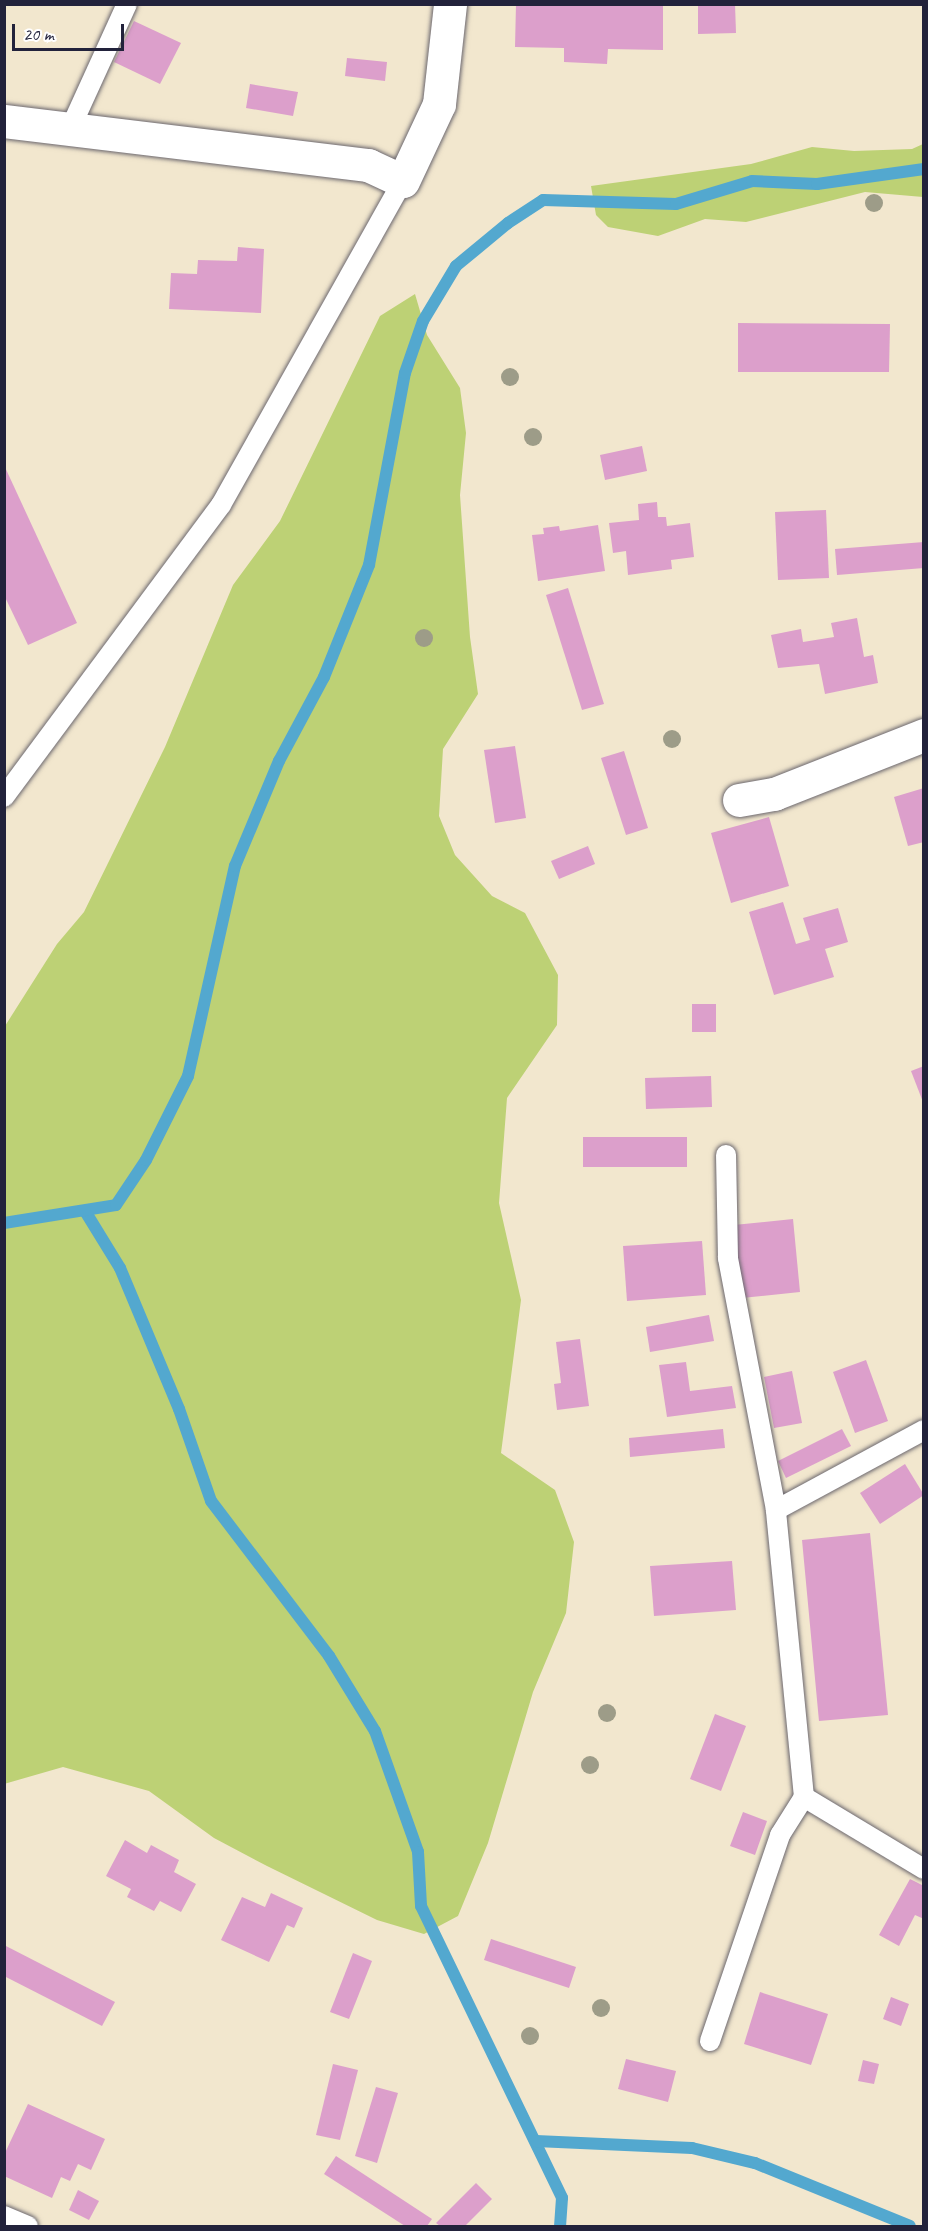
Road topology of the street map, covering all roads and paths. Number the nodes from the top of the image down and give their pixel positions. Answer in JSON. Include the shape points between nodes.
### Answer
{"nodes":[{"id":1,"x":127,"y":4,"type":"edge"},
{"id":2,"x":450,"y":4,"type":"edge"},
{"id":3,"x":4,"y":122,"type":"edge"},
{"id":4,"x":70,"y":129,"type":"junction"},
{"id":5,"x":403,"y":180,"type":"junction"},
{"id":6,"x":924,"y":735,"type":"edge"},
{"id":7,"x":4,"y":797,"type":"edge"},
{"id":8,"x":739,"y":800,"type":"dead end"},
{"id":9,"x":726,"y":1155,"type":"dead end"},
{"id":10,"x":924,"y":1430,"type":"edge"},
{"id":11,"x":776,"y":1510,"type":"junction"},
{"id":12,"x":804,"y":1797,"type":"junction"},
{"id":13,"x":924,"y":1869,"type":"edge"},
{"id":14,"x":710,"y":2041,"type":"dead end"},
{"id":15,"x":4,"y":2216,"type":"edge"},
{"id":16,"x":28,"y":2226,"type":"edge"}],
"edges":[{"from":1,"to":4,"type":"lane"},
{"from":2,"to":5,"type":"street","via":[[439,104]]},
{"from":3,"to":4,"type":"street"},
{"from":4,"to":5,"type":"street","via":[[368,165]]},
{"from":5,"to":7,"type":"lane","via":[[221,505]]},
{"from":6,"to":8,"type":"street","via":[[774,794]]},
{"from":9,"to":11,"type":"lane","via":[[728,1258]]},
{"from":10,"to":11,"type":"lane"},
{"from":11,"to":12,"type":"lane"},
{"from":12,"to":13,"type":"lane"},
{"from":12,"to":14,"type":"lane","via":[[780,1835]]},
{"from":15,"to":16,"type":"lane"}]}
